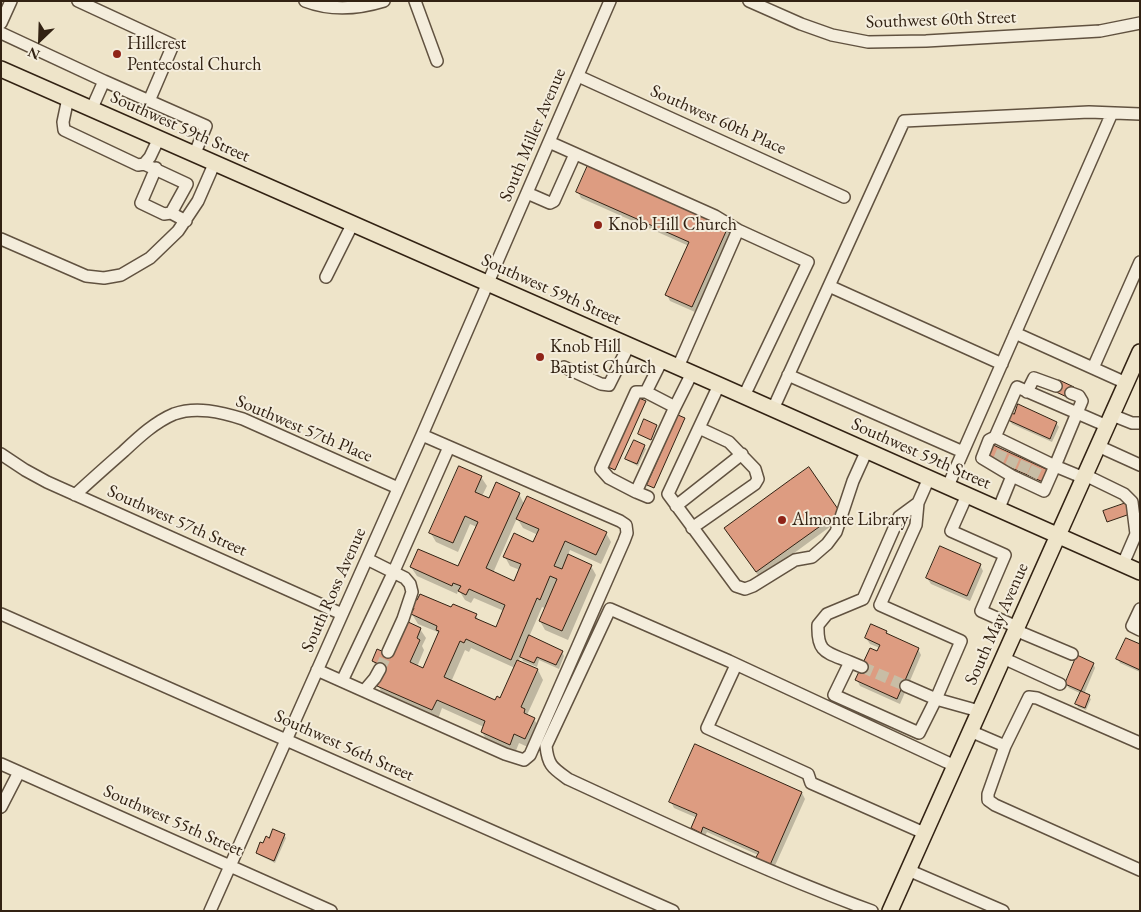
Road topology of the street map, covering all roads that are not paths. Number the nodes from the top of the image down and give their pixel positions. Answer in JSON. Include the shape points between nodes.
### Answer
{"nodes":[{"id":1,"x":11,"y":1,"type":"edge"},
{"id":2,"x":78,"y":1,"type":"edge"},
{"id":3,"x":305,"y":1,"type":"edge"},
{"id":4,"x":384,"y":1,"type":"edge"},
{"id":5,"x":415,"y":1,"type":"edge"},
{"id":6,"x":610,"y":1,"type":"edge"},
{"id":7,"x":749,"y":1,"type":"edge"},
{"id":8,"x":1,"y":23,"type":"edge"},
{"id":9,"x":1140,"y":23,"type":"edge"},
{"id":10,"x":1,"y":34,"type":"edge"},
{"id":11,"x":437,"y":60,"type":"dead end"},
{"id":12,"x":1,"y":68,"type":"edge"},
{"id":13,"x":578,"y":76,"type":"junction"},
{"id":14,"x":104,"y":81,"type":"junction"},
{"id":15,"x":68,"y":98,"type":"junction"},
{"id":16,"x":148,"y":101,"type":"junction"},
{"id":17,"x":92,"y":108,"type":"junction"},
{"id":18,"x":1112,"y":113,"type":"junction"},
{"id":19,"x":1140,"y":114,"type":"edge"},
{"id":20,"x":159,"y":138,"type":"junction"},
{"id":21,"x":549,"y":142,"type":"junction"},
{"id":22,"x":195,"y":153,"type":"junction"},
{"id":23,"x":575,"y":154,"type":"junction"},
{"id":24,"x":216,"y":162,"type":"junction"},
{"id":25,"x":144,"y":164,"type":"junction"},
{"id":26,"x":156,"y":168,"type":"junction"},
{"id":27,"x":527,"y":193,"type":"junction"},
{"id":28,"x":844,"y":197,"type":"dead end"},
{"id":29,"x":171,"y":213,"type":"junction"},
{"id":30,"x":186,"y":221,"type":"junction"},
{"id":31,"x":353,"y":223,"type":"junction"},
{"id":32,"x":738,"y":230,"type":"junction"},
{"id":33,"x":1,"y":239,"type":"edge"},
{"id":34,"x":1140,"y":262,"type":"edge"},
{"id":35,"x":326,"y":277,"type":"dead end"},
{"id":36,"x":488,"y":283,"type":"junction"},
{"id":37,"x":829,"y":286,"type":"junction"},
{"id":38,"x":1015,"y":333,"type":"junction"},
{"id":39,"x":629,"y":345,"type":"junction"},
{"id":40,"x":1139,"y":355,"type":"edge"},
{"id":41,"x":662,"y":360,"type":"junction"},
{"id":42,"x":1002,"y":364,"type":"junction"},
{"id":43,"x":564,"y":367,"type":"dead end"},
{"id":44,"x":1093,"y":368,"type":"junction"},
{"id":45,"x":685,"y":370,"type":"junction"},
{"id":46,"x":788,"y":374,"type":"junction"},
{"id":47,"x":1126,"y":383,"type":"junction"},
{"id":48,"x":719,"y":385,"type":"junction"},
{"id":49,"x":1056,"y":386,"type":"dead end"},
{"id":50,"x":646,"y":392,"type":"junction"},
{"id":51,"x":1027,"y":392,"type":"junction"},
{"id":52,"x":1071,"y":393,"type":"dead end"},
{"id":53,"x":744,"y":396,"type":"junction"},
{"id":54,"x":675,"y":407,"type":"junction"},
{"id":55,"x":773,"y":409,"type":"junction"},
{"id":56,"x":1076,"y":413,"type":"junction"},
{"id":57,"x":1109,"y":421,"type":"junction"},
{"id":58,"x":1140,"y":423,"type":"edge"},
{"id":59,"x":699,"y":428,"type":"junction"},
{"id":60,"x":422,"y":435,"type":"junction"},
{"id":61,"x":995,"y":437,"type":"junction"},
{"id":62,"x":1098,"y":446,"type":"junction"},
{"id":63,"x":449,"y":447,"type":"junction"},
{"id":64,"x":867,"y":450,"type":"junction"},
{"id":65,"x":963,"y":452,"type":"junction"},
{"id":66,"x":1,"y":454,"type":"edge"},
{"id":67,"x":742,"y":454,"type":"junction"},
{"id":68,"x":1140,"y":465,"type":"edge"},
{"id":69,"x":1055,"y":466,"type":"junction"},
{"id":70,"x":1019,"y":476,"type":"junction"},
{"id":71,"x":1084,"y":477,"type":"junction"},
{"id":72,"x":929,"y":478,"type":"junction"},
{"id":73,"x":948,"y":486,"type":"junction"},
{"id":74,"x":398,"y":488,"type":"junction"},
{"id":75,"x":636,"y":492,"type":"junction"},
{"id":76,"x":967,"y":494,"type":"junction"},
{"id":77,"x":74,"y":495,"type":"junction"},
{"id":78,"x":648,"y":497,"type":"dead end"},
{"id":79,"x":918,"y":503,"type":"junction"},
{"id":80,"x":676,"y":506,"type":"junction"},
{"id":81,"x":999,"y":508,"type":"junction"},
{"id":82,"x":692,"y":528,"type":"junction"},
{"id":83,"x":1058,"y":535,"type":"junction"},
{"id":84,"x":1137,"y":538,"type":"edge"},
{"id":85,"x":366,"y":559,"type":"junction"},
{"id":86,"x":1122,"y":564,"type":"junction"},
{"id":87,"x":394,"y":571,"type":"junction"},
{"id":88,"x":1140,"y":572,"type":"edge"},
{"id":89,"x":863,"y":599,"type":"junction"},
{"id":90,"x":880,"y":606,"type":"junction"},
{"id":91,"x":1140,"y":609,"type":"edge"},
{"id":92,"x":1,"y":614,"type":"edge"},
{"id":93,"x":342,"y":614,"type":"junction"},
{"id":94,"x":1016,"y":628,"type":"junction"},
{"id":95,"x":1140,"y":630,"type":"edge"},
{"id":96,"x":388,"y":652,"type":"tunnel mouth"},
{"id":97,"x":1072,"y":654,"type":"dead end"},
{"id":98,"x":1003,"y":658,"type":"junction"},
{"id":99,"x":850,"y":662,"type":"junction"},
{"id":100,"x":736,"y":665,"type":"junction"},
{"id":101,"x":862,"y":667,"type":"tunnel mouth"},
{"id":102,"x":380,"y":669,"type":"tunnel mouth"},
{"id":103,"x":317,"y":670,"type":"junction"},
{"id":104,"x":342,"y":681,"type":"junction"},
{"id":105,"x":1060,"y":684,"type":"dead end"},
{"id":106,"x":906,"y":686,"type":"tunnel mouth"},
{"id":107,"x":364,"y":691,"type":"junction"},
{"id":108,"x":936,"y":699,"type":"junction"},
{"id":109,"x":979,"y":711,"type":"junction"},
{"id":110,"x":970,"y":731,"type":"junction"},
{"id":111,"x":286,"y":740,"type":"junction"},
{"id":112,"x":1140,"y":743,"type":"edge"},
{"id":113,"x":1005,"y":746,"type":"junction"},
{"id":114,"x":1,"y":764,"type":"edge"},
{"id":115,"x":955,"y":766,"type":"junction"},
{"id":116,"x":19,"y":772,"type":"junction"},
{"id":117,"x":1,"y":808,"type":"edge"},
{"id":118,"x":924,"y":833,"type":"junction"},
{"id":119,"x":230,"y":866,"type":"junction"},
{"id":120,"x":908,"y":870,"type":"junction"},
{"id":121,"x":1140,"y":870,"type":"edge"},
{"id":122,"x":210,"y":911,"type":"edge"},
{"id":123,"x":331,"y":911,"type":"edge"},
{"id":124,"x":673,"y":911,"type":"edge"},
{"id":125,"x":872,"y":911,"type":"edge"},
{"id":126,"x":890,"y":911,"type":"edge"},
{"id":127,"x":1003,"y":911,"type":"edge"}],
"edges":[{"from":1,"to":8,"type":"street"},
{"from":2,"to":16,"type":"street","via":[[173,45]]},
{"from":3,"to":4,"type":"street","via":[[319,7],[341,9]]},
{"from":5,"to":11,"type":"street"},
{"from":6,"to":13,"type":"street","name":"South Miller Avenue"},
{"from":7,"to":9,"type":"street","name":"Southwest 60th Street","via":[[832,35],[868,42],[1100,31]]},
{"from":10,"to":14,"type":"street"},
{"from":12,"to":15,"type":"main road","name":"Southwest 59th Street"},
{"from":13,"to":21,"type":"street","name":"South Miller Avenue"},
{"from":13,"to":28,"type":"street","name":"Southwest 60th Place"},
{"from":14,"to":16,"type":"street"},
{"from":14,"to":17,"type":"street"},
{"from":15,"to":17,"type":"main road","name":"Southwest 59th Street"},
{"from":15,"to":25,"type":"street","via":[[64,130],[138,165]]},
{"from":16,"to":22,"type":"street","via":[[206,126]]},
{"from":17,"to":20,"type":"main road","name":"Southwest 59th Street"},
{"from":18,"to":19,"type":"street"},
{"from":18,"to":37,"type":"street","via":[[904,121]]},
{"from":18,"to":38,"type":"street"},
{"from":20,"to":22,"type":"main road","name":"Southwest 59th Street"},
{"from":20,"to":25,"type":"street"},
{"from":21,"to":23,"type":"street"},
{"from":21,"to":27,"type":"street","name":"South Miller Avenue"},
{"from":22,"to":24,"type":"main road","name":"Southwest 59th Street"},
{"from":23,"to":27,"type":"street","via":[[554,202]]},
{"from":23,"to":32,"type":"street","via":[[715,216]]},
{"from":24,"to":30,"type":"street"},
{"from":24,"to":31,"type":"main road","name":"Southwest 59th Street"},
{"from":25,"to":26,"type":"street"},
{"from":26,"to":29,"type":"street","via":[[187,184]]},
{"from":26,"to":29,"type":"street","via":[[141,202],[164,214]]},
{"from":27,"to":36,"type":"street","name":"South Miller Avenue"},
{"from":29,"to":30,"type":"street"},
{"from":30,"to":33,"type":"street","via":[[169,241],[138,266],[121,275],[104,278],[72,271]]},
{"from":31,"to":35,"type":"street"},
{"from":31,"to":36,"type":"main road","name":"Southwest 59th Street"},
{"from":32,"to":45,"type":"street"},
{"from":32,"to":53,"type":"street","via":[[808,262]]},
{"from":34,"to":44,"type":"street"},
{"from":36,"to":39,"type":"main road","name":"Southwest 59th Street"},
{"from":36,"to":60,"type":"street","name":"South Ross Avenue"},
{"from":37,"to":42,"type":"street"},
{"from":37,"to":46,"type":"street"},
{"from":38,"to":42,"type":"street"},
{"from":38,"to":44,"type":"street"},
{"from":39,"to":41,"type":"main road","name":"Southwest 59th Street"},
{"from":39,"to":43,"type":"street","via":[[609,385]]},
{"from":40,"to":47,"type":"main road","name":"South May Avenue"},
{"from":41,"to":45,"type":"main road","name":"Southwest 59th Street"},
{"from":41,"to":50,"type":"street"},
{"from":42,"to":65,"type":"street"},
{"from":44,"to":47,"type":"street"},
{"from":45,"to":48,"type":"main road","name":"Southwest 59th Street"},
{"from":45,"to":54,"type":"street"},
{"from":46,"to":55,"type":"street"},
{"from":46,"to":65,"type":"street"},
{"from":47,"to":57,"type":"main road","name":"South May Avenue"},
{"from":48,"to":53,"type":"main road","name":"Southwest 59th Street"},
{"from":48,"to":59,"type":"street"},
{"from":49,"to":51,"type":"street","via":[[1034,378]]},
{"from":50,"to":54,"type":"street"},
{"from":50,"to":75,"type":"street","via":[[636,392],[601,468],[609,478]]},
{"from":51,"to":56,"type":"street"},
{"from":51,"to":61,"type":"street","via":[[1017,387]]},
{"from":52,"to":56,"type":"street","via":[[1080,396],[1082,401]]},
{"from":53,"to":55,"type":"main road","name":"Southwest 59th Street"},
{"from":54,"to":75,"type":"street"},
{"from":55,"to":64,"type":"main road","name":"Southwest 59th Street"},
{"from":56,"to":57,"type":"street"},
{"from":56,"to":69,"type":"street"},
{"from":57,"to":58,"type":"street"},
{"from":57,"to":62,"type":"main road","name":"South May Avenue"},
{"from":59,"to":67,"type":"street","via":[[729,442]]},
{"from":59,"to":80,"type":"street","via":[[668,494]]},
{"from":60,"to":63,"type":"street"},
{"from":60,"to":74,"type":"street","name":"South Ross Avenue"},
{"from":61,"to":69,"type":"street","via":[[1005,446]]},
{"from":61,"to":70,"type":"street","via":[[989,440],[982,458]]},
{"from":62,"to":68,"type":"street"},
{"from":62,"to":71,"type":"main road","name":"South May Avenue"},
{"from":63,"to":87,"type":"street"},
{"from":63,"to":107,"type":"street","via":[[620,521],[626,526],[627,533],[530,755],[524,760]]},
{"from":64,"to":72,"type":"main road","name":"Southwest 59th Street"},
{"from":64,"to":82,"type":"street","via":[[836,532],[827,544],[812,557],[795,560],[753,586],[745,589],[736,586]]},
{"from":65,"to":73,"type":"street"},
{"from":66,"to":77,"type":"street","name":"Southwest 57th Street"},
{"from":67,"to":80,"type":"street"},
{"from":67,"to":82,"type":"street","via":[[758,475],[755,484]]},
{"from":69,"to":70,"type":"street","via":[[1044,491]]},
{"from":69,"to":71,"type":"street"},
{"from":70,"to":81,"type":"street"},
{"from":71,"to":83,"type":"main road","name":"South May Avenue"},
{"from":71,"to":84,"type":"street","via":[[1124,494],[1132,502]]},
{"from":72,"to":73,"type":"main road","name":"Southwest 59th Street"},
{"from":72,"to":79,"type":"street"},
{"from":73,"to":76,"type":"main road","name":"Southwest 59th Street"},
{"from":74,"to":77,"type":"street","name":"Southwest 57th Place","via":[[242,419],[207,410],[175,414],[161,421]]},
{"from":74,"to":85,"type":"street","name":"South Ross Avenue"},
{"from":75,"to":78,"type":"street"},
{"from":76,"to":81,"type":"main road","name":"Southwest 59th Street"},
{"from":76,"to":94,"type":"street","via":[[951,531],[1005,555],[980,611]]},
{"from":77,"to":93,"type":"street","name":"Southwest 57th Street"},
{"from":79,"to":89,"type":"street","via":[[899,517]]},
{"from":79,"to":90,"type":"street","via":[[916,525]]},
{"from":80,"to":82,"type":"street"},
{"from":81,"to":83,"type":"main road","name":"Southwest 59th Street"},
{"from":83,"to":86,"type":"main road","name":"Southwest 59th Street"},
{"from":83,"to":94,"type":"main road","name":"South May Avenue"},
{"from":84,"to":86,"type":"street"},
{"from":85,"to":87,"type":"street"},
{"from":85,"to":93,"type":"street","name":"South Ross Avenue"},
{"from":86,"to":88,"type":"main road","name":"Southwest 59th Street"},
{"from":87,"to":96,"type":"street","via":[[406,578],[412,592]]},
{"from":87,"to":104,"type":"street"},
{"from":89,"to":90,"type":"street"},
{"from":89,"to":99,"type":"street","via":[[827,614],[818,624],[818,640],[825,652]]},
{"from":90,"to":108,"type":"street","via":[[961,641]]},
{"from":91,"to":95,"type":"street","via":[[1132,626]]},
{"from":92,"to":111,"type":"street","name":"Southwest 56th Street"},
{"from":93,"to":103,"type":"street","name":"South Ross Avenue"},
{"from":94,"to":97,"type":"street"},
{"from":94,"to":98,"type":"main road","name":"South May Avenue"},
{"from":98,"to":105,"type":"street"},
{"from":98,"to":109,"type":"main road","name":"South May Avenue"},
{"from":99,"to":101,"type":"street"},
{"from":99,"to":108,"type":"street","via":[[834,695],[919,733]]},
{"from":100,"to":115,"type":"street"},
{"from":100,"to":118,"type":"street","via":[[707,728],[808,774],[811,783]]},
{"from":100,"to":125,"type":"street","via":[[610,610],[550,736],[546,746],[547,759],[568,779],[811,888]]},
{"from":102,"to":107,"type":"street"},
{"from":103,"to":104,"type":"street"},
{"from":103,"to":111,"type":"street","name":"South Ross Avenue"},
{"from":104,"to":107,"type":"street"},
{"from":106,"to":108,"type":"street"},
{"from":108,"to":109,"type":"street"},
{"from":109,"to":110,"type":"main road","name":"South May Avenue"},
{"from":110,"to":113,"type":"street"},
{"from":110,"to":115,"type":"main road","name":"South May Avenue"},
{"from":111,"to":119,"type":"street","name":"South Ross Avenue"},
{"from":111,"to":124,"type":"street","name":"Southwest 56th Street"},
{"from":112,"to":113,"type":"street","via":[[1029,697]]},
{"from":113,"to":121,"type":"street","via":[[988,800]]},
{"from":114,"to":116,"type":"street","name":"Southwest 55th Street"},
{"from":115,"to":118,"type":"main road","name":"South May Avenue"},
{"from":116,"to":117,"type":"street"},
{"from":116,"to":119,"type":"street","name":"Southwest 55th Street"},
{"from":118,"to":120,"type":"main road","name":"South May Avenue"},
{"from":119,"to":122,"type":"street","name":"South Ross Avenue"},
{"from":119,"to":123,"type":"street","name":"Southwest 55th Street"},
{"from":120,"to":126,"type":"main road","name":"South May Avenue"},
{"from":120,"to":127,"type":"street"}]}
